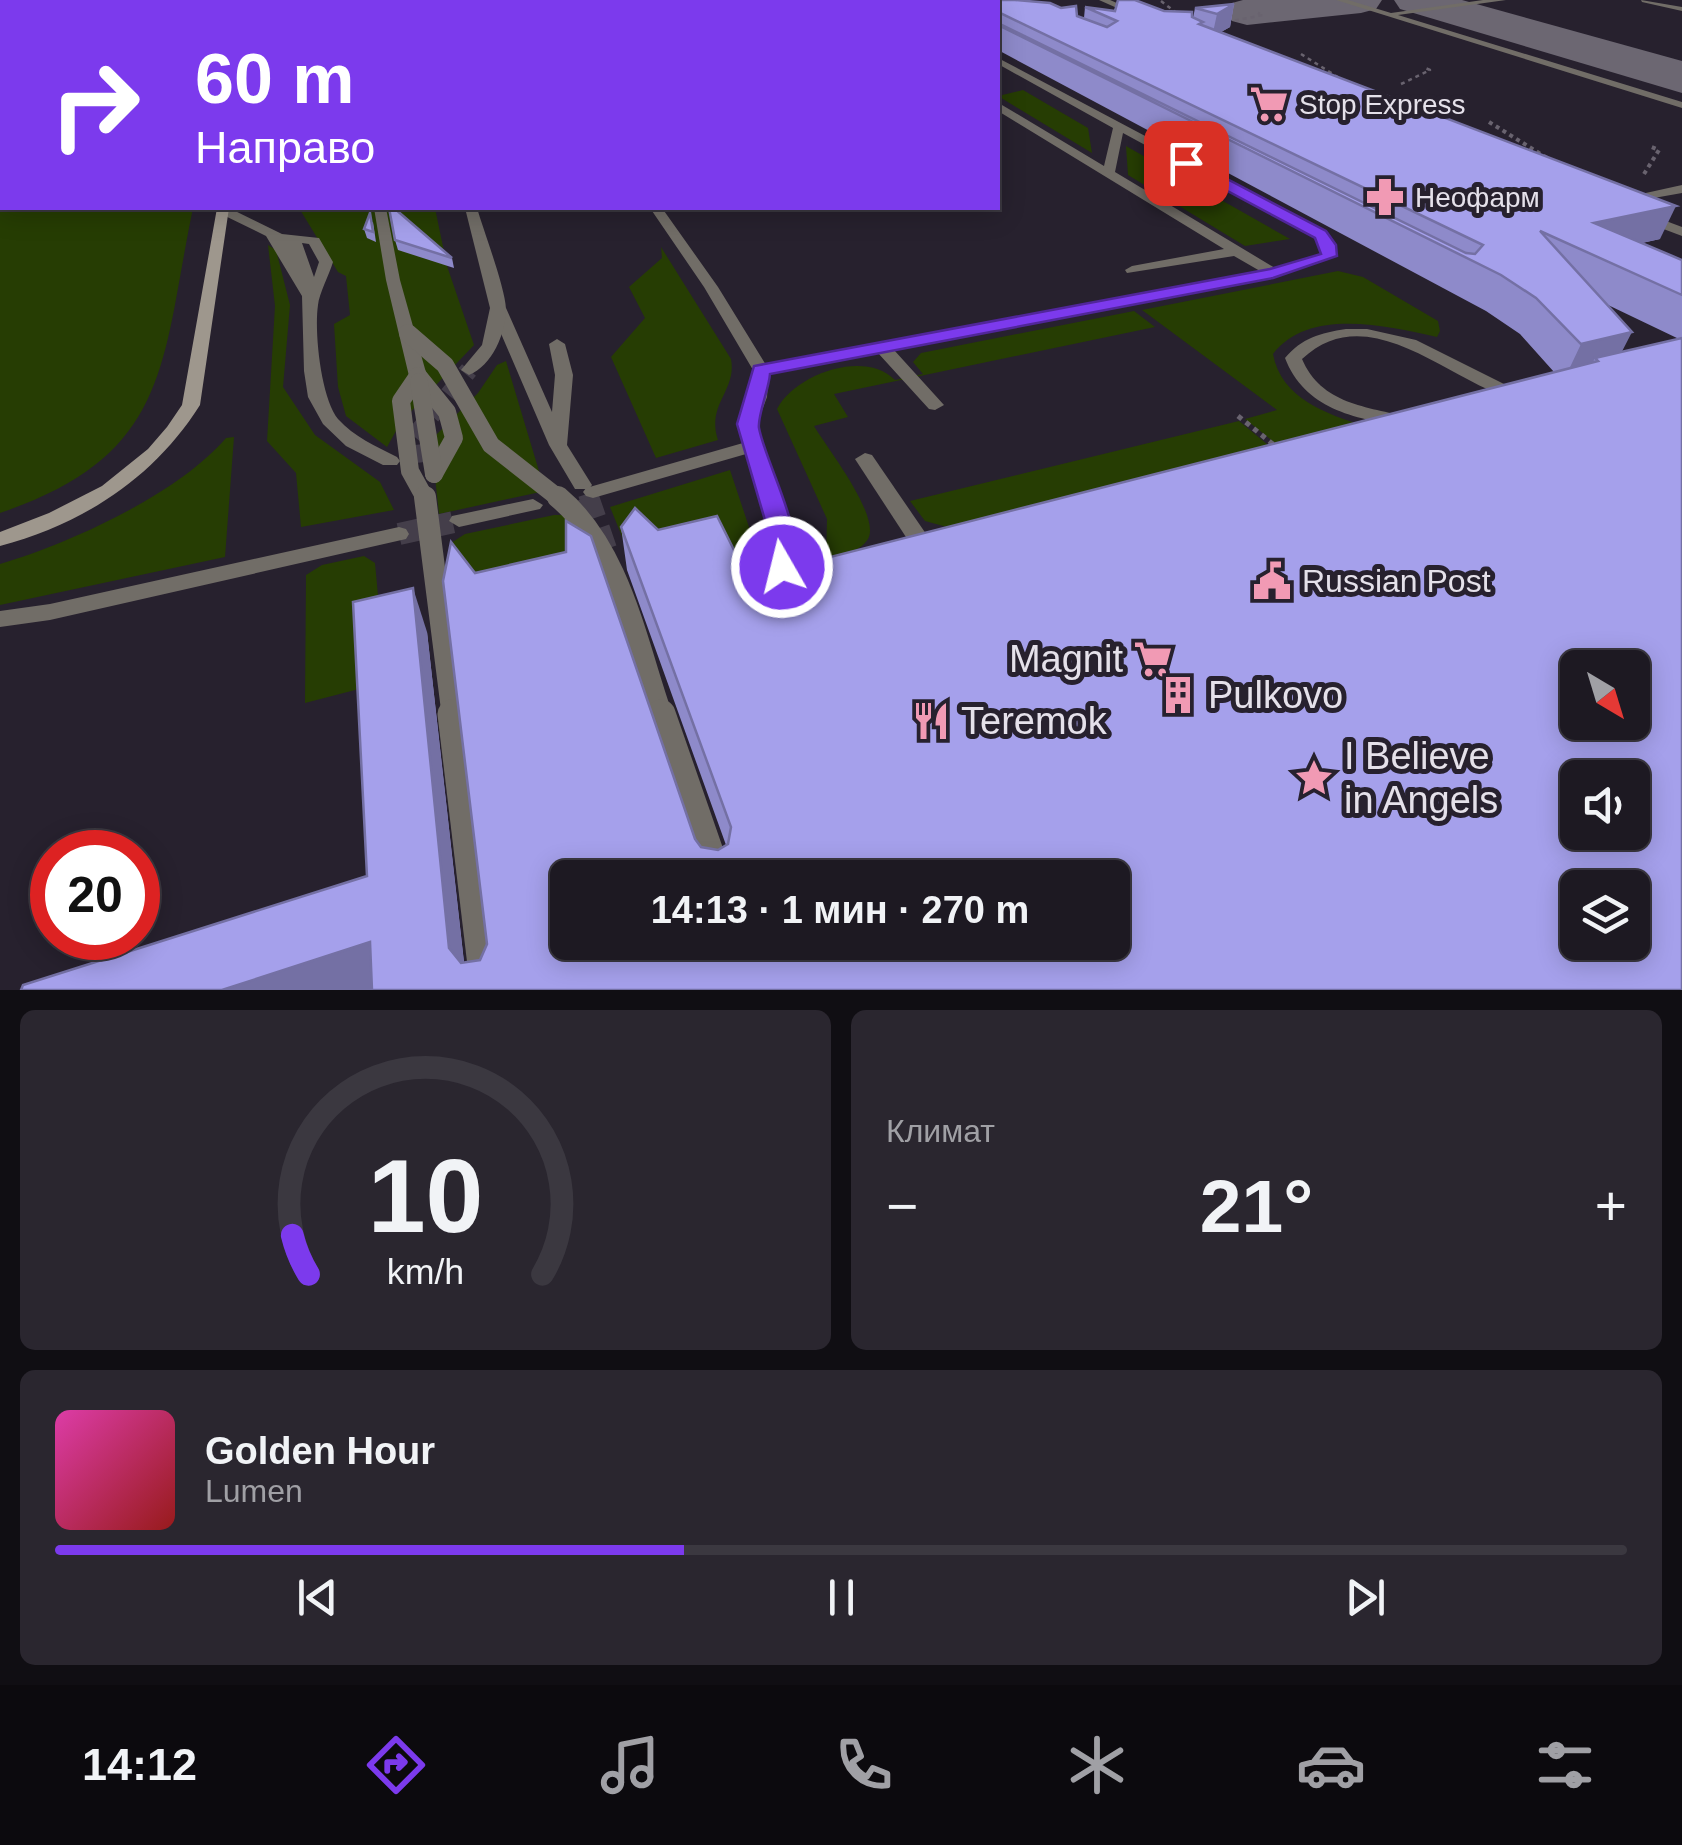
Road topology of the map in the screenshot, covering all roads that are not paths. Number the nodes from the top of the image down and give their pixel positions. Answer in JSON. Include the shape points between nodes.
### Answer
{"nodes":[{"id":1,"x":1103,"y":0,"type":"edge"},
{"id":2,"x":1340,"y":0,"type":"edge"},
{"id":3,"x":1502,"y":0,"type":"edge"},
{"id":4,"x":1645,"y":0,"type":"edge"},
{"id":5,"x":1682,"y":9,"type":"edge"},
{"id":6,"x":1388,"y":14,"type":"junction"},
{"id":7,"x":1151,"y":19,"type":"edge"},
{"id":8,"x":1000,"y":62,"type":"edge"},
{"id":9,"x":1682,"y":104,"type":"edge"},
{"id":10,"x":1000,"y":109,"type":"edge"},
{"id":11,"x":1119,"y":127,"type":"junction"},
{"id":12,"x":1108,"y":176,"type":"junction"},
{"id":13,"x":1682,"y":189,"type":"edge"},
{"id":14,"x":223,"y":210,"type":"edge"},
{"id":15,"x":227,"y":210,"type":"edge"},
{"id":16,"x":380,"y":210,"type":"edge"},
{"id":17,"x":472,"y":210,"type":"edge"},
{"id":18,"x":657,"y":210,"type":"edge"},
{"id":19,"x":1682,"y":232,"type":"edge"},
{"id":20,"x":1236,"y":251,"type":"junction"},
{"id":21,"x":1132,"y":270,"type":"dead end"},
{"id":22,"x":1273,"y":273,"type":"junction"},
{"id":23,"x":498,"y":308,"type":"junction"},
{"id":24,"x":408,"y":333,"type":"junction"},
{"id":25,"x":557,"y":344,"type":"dead end"},
{"id":26,"x":882,"y":347,"type":"junction"},
{"id":27,"x":469,"y":370,"type":"tunnel mouth"},
{"id":28,"x":761,"y":370,"type":"junction"},
{"id":29,"x":418,"y":376,"type":"junction"},
{"id":30,"x":935,"y":406,"type":"dead end"},
{"id":31,"x":1490,"y":410,"type":"edge"},
{"id":32,"x":1381,"y":437,"type":"edge"},
{"id":33,"x":558,"y":445,"type":"junction"},
{"id":34,"x":752,"y":446,"type":"junction"},
{"id":35,"x":865,"y":459,"type":"dead end"},
{"id":36,"x":390,"y":460,"type":"dead end"},
{"id":37,"x":427,"y":501,"type":"junction"},
{"id":38,"x":533,"y":505,"type":"dead end"},
{"id":39,"x":459,"y":521,"type":"tunnel mouth"},
{"id":40,"x":399,"y":534,"type":"tunnel mouth"},
{"id":41,"x":0,"y":539,"type":"edge"},
{"id":42,"x":927,"y":552,"type":"edge"},
{"id":43,"x":792,"y":586,"type":"edge"},
{"id":44,"x":0,"y":619,"type":"edge"},
{"id":45,"x":712,"y":860,"type":"edge"},
{"id":46,"x":746,"y":960,"type":"edge"},
{"id":47,"x":485,"y":990,"type":"edge"},
{"id":48,"x":757,"y":990,"type":"edge"}],
"edges":[{"from":1,"to":7,"type":"street"},
{"from":2,"to":6,"type":"street"},
{"from":3,"to":6,"type":"street"},
{"from":4,"to":5,"type":"street"},
{"from":6,"to":9,"type":"street"},
{"from":8,"to":11,"type":"street"},
{"from":10,"to":12,"type":"street"},
{"from":11,"to":12,"type":"street"},
{"from":11,"to":22,"type":"street","via":[[1321,235],[1328,245],[1328,256]]},
{"from":12,"to":20,"type":"street"},
{"from":13,"to":19,"type":"street","via":[[1608,202]]},
{"from":14,"to":41,"type":"main road","via":[[191,405],[176,431],[114,488]]},
{"from":15,"to":36,"type":"street","via":[[297,246],[313,300],[312,387],[324,418],[361,450]]},
{"from":16,"to":24,"type":"street"},
{"from":17,"to":23,"type":"street"},
{"from":18,"to":28,"type":"street"},
{"from":20,"to":21,"type":"street"},
{"from":20,"to":22,"type":"street"},
{"from":22,"to":26,"type":"street"},
{"from":23,"to":27,"type":"street","via":[[490,346]]},
{"from":23,"to":33,"type":"street"},
{"from":24,"to":29,"type":"street"},
{"from":24,"to":45,"type":"street","bridge":true,"via":[[445,365],[491,446],[563,501],[607,559]]},
{"from":25,"to":33,"type":"street","via":[[564,375]]},
{"from":26,"to":28,"type":"street"},
{"from":26,"to":30,"type":"street"},
{"from":28,"to":34,"type":"street","via":[[748,424]]},
{"from":29,"to":37,"type":"street","bridge":true,"via":[[434,474]]},
{"from":29,"to":37,"type":"street","bridge":true,"via":[[401,401],[410,470]]},
{"from":31,"to":32,"type":"street","via":[[1535,398],[1486,385],[1450,360],[1386,337],[1324,336],[1303,345],[1293,358],[1297,374],[1314,392],[1380,418],[1422,424]]},
{"from":33,"to":34,"type":"street","via":[[588,489]]},
{"from":34,"to":43,"type":"street","via":[[783,541],[782,567],[770,587],[747,599]]},
{"from":35,"to":42,"type":"street"},
{"from":37,"to":47,"type":"street","bridge":true},
{"from":38,"to":39,"type":"street"},
{"from":40,"to":44,"type":"street"},
{"from":46,"to":48,"type":"street"}]}
